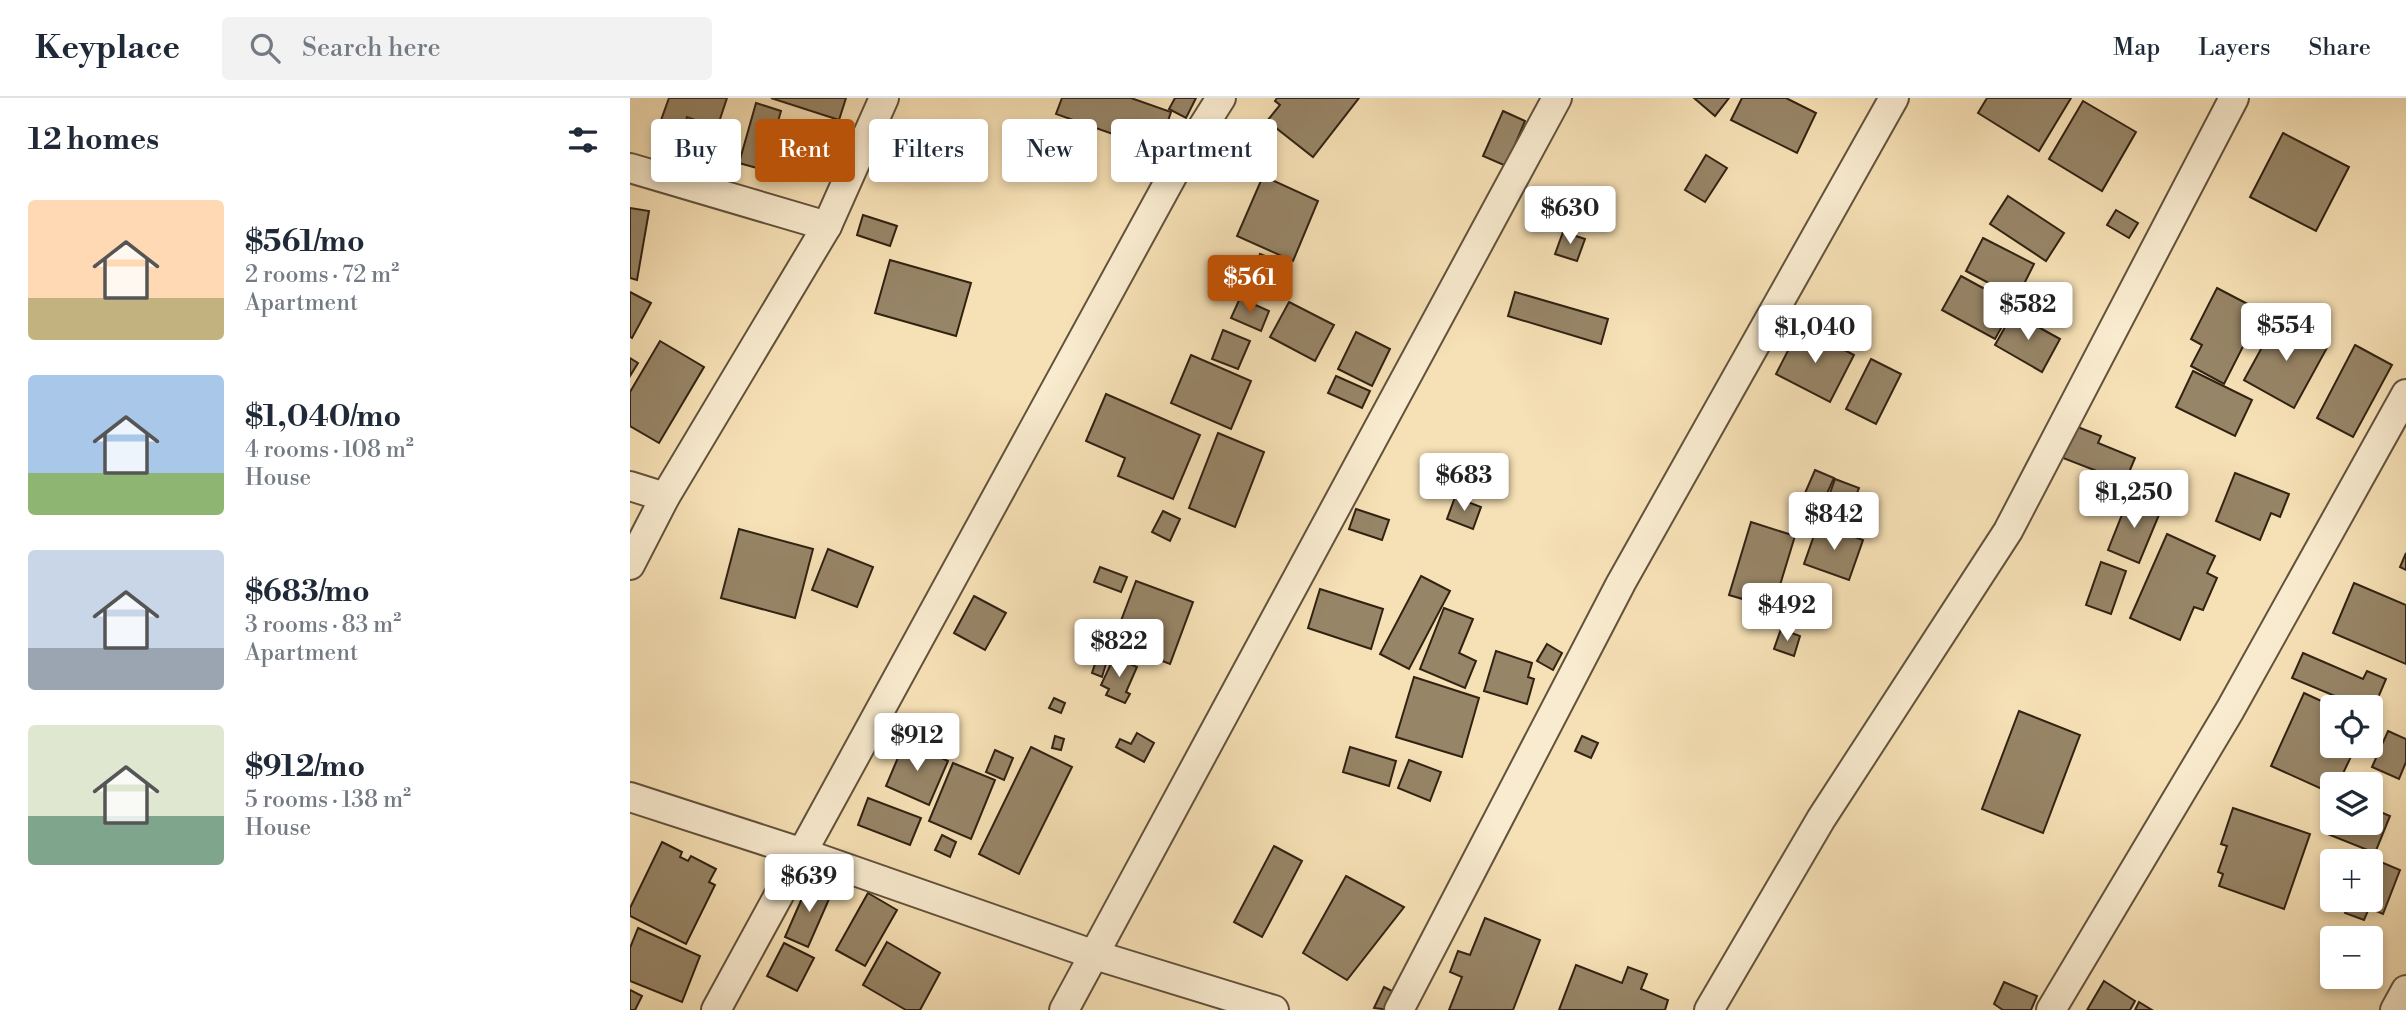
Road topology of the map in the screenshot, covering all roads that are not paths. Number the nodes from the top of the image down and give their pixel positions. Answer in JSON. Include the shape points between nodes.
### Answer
{"nodes":[{"id":1,"x":884,"y":98,"type":"edge"},
{"id":2,"x":1221,"y":98,"type":"edge"},
{"id":3,"x":1557,"y":98,"type":"edge"},
{"id":4,"x":1894,"y":98,"type":"edge"},
{"id":5,"x":2234,"y":98,"type":"edge"},
{"id":6,"x":630,"y":168,"type":"edge"},
{"id":7,"x":827,"y":226,"type":"junction"},
{"id":8,"x":2406,"y":394,"type":"edge"},
{"id":9,"x":630,"y":486,"type":"edge"},
{"id":10,"x":665,"y":497,"type":"junction"},
{"id":11,"x":630,"y":565,"type":"edge"},
{"id":12,"x":630,"y":797,"type":"edge"},
{"id":13,"x":803,"y":853,"type":"junction"},
{"id":14,"x":1096,"y":954,"type":"junction"},
{"id":15,"x":2406,"y":990,"type":"edge"},
{"id":16,"x":716,"y":1010,"type":"edge"},
{"id":17,"x":1064,"y":1010,"type":"edge"},
{"id":18,"x":1274,"y":1010,"type":"edge"},
{"id":19,"x":1399,"y":1010,"type":"edge"},
{"id":20,"x":1709,"y":1010,"type":"edge"},
{"id":21,"x":2051,"y":1010,"type":"edge"},
{"id":22,"x":2395,"y":1010,"type":"edge"}],
"edges":[{"from":1,"to":7,"type":"street"},
{"from":2,"to":13,"type":"street","via":[[1176,169]]},
{"from":3,"to":14,"type":"street"},
{"from":4,"to":19,"type":"street","via":[[1621,583]]},
{"from":5,"to":20,"type":"street","via":[[2008,531],[1821,819]]},
{"from":6,"to":7,"type":"street"},
{"from":7,"to":10,"type":"street"},
{"from":8,"to":21,"type":"street","via":[[2230,710]]},
{"from":9,"to":10,"type":"street"},
{"from":10,"to":11,"type":"street"},
{"from":12,"to":13,"type":"street"},
{"from":13,"to":14,"type":"street"},
{"from":13,"to":16,"type":"street"},
{"from":14,"to":17,"type":"street"},
{"from":14,"to":18,"type":"street"},
{"from":15,"to":22,"type":"street"}]}
